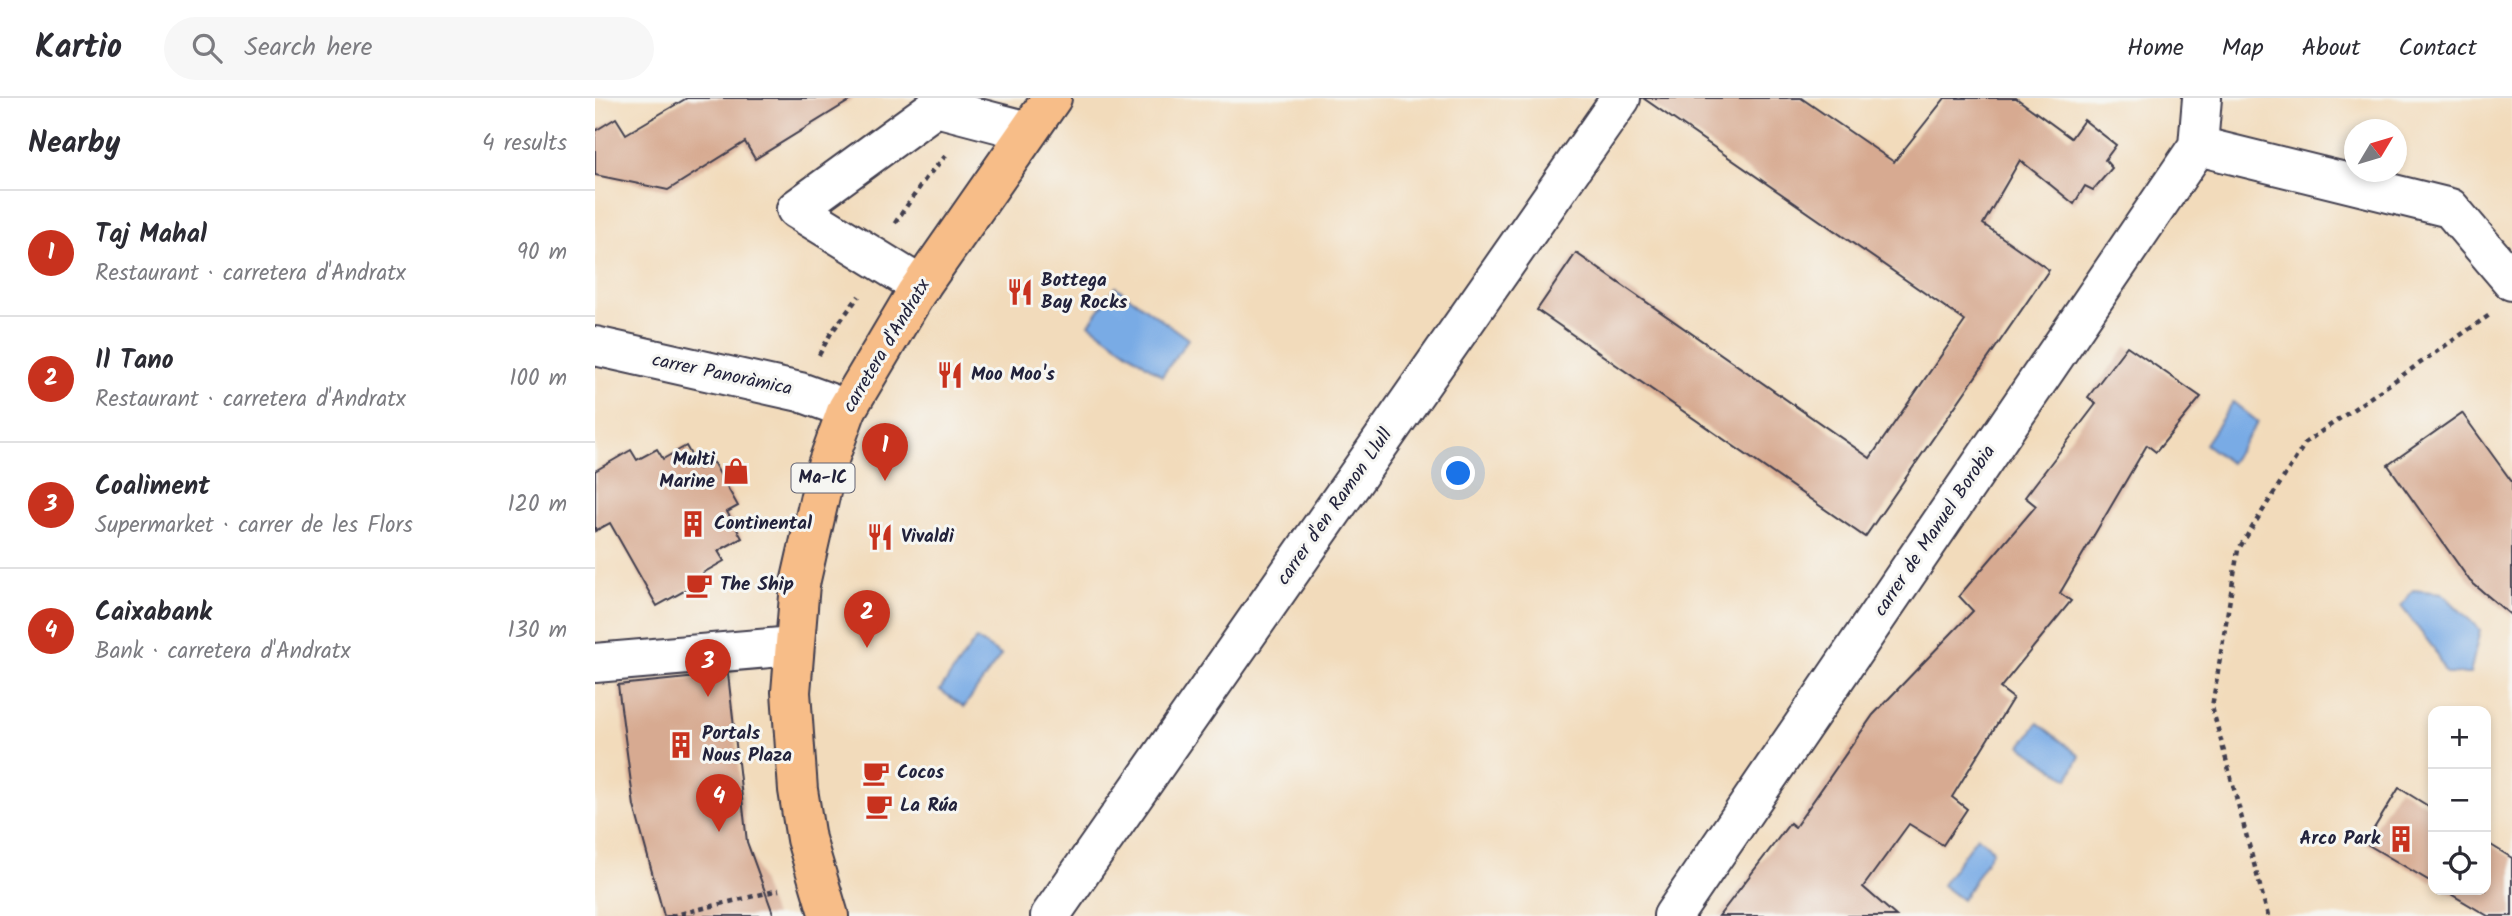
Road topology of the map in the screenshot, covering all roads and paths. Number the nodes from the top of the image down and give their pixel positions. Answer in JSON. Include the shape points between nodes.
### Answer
{"nodes":[{"id":1,"x":1052,"y":98,"type":"edge"},
{"id":2,"x":1621,"y":98,"type":"edge"},
{"id":3,"x":2202,"y":98,"type":"edge"},
{"id":4,"x":1028,"y":131,"type":"junction"},
{"id":5,"x":2198,"y":146,"type":"junction"},
{"id":6,"x":921,"y":286,"type":"junction"},
{"id":7,"x":2506,"y":294,"type":"edge"},
{"id":8,"x":595,"y":346,"type":"edge"},
{"id":9,"x":847,"y":409,"type":"junction"},
{"id":10,"x":793,"y":646,"type":"junction"},
{"id":11,"x":595,"y":663,"type":"edge"},
{"id":12,"x":779,"y":890,"type":"dead end"},
{"id":13,"x":671,"y":916,"type":"edge"},
{"id":14,"x":829,"y":916,"type":"edge"},
{"id":15,"x":1050,"y":916,"type":"edge"},
{"id":16,"x":1673,"y":916,"type":"edge"},
{"id":17,"x":2268,"y":916,"type":"edge"}],
"edges":[{"from":1,"to":4,"type":"main road","name":"carretera d'Andratx","number":"Ma-1C"},
{"from":2,"to":15,"type":"street","name":"carrer d'en Ramon Llull"},
{"from":3,"to":5,"type":"street"},
{"from":4,"to":6,"type":"main road","name":"carretera d'Andratx","number":"Ma-1C"},
{"from":4,"to":6,"type":"street","via":[[936,107],[796,209]]},
{"from":5,"to":7,"type":"street","via":[[2450,208]]},
{"from":5,"to":16,"type":"street","name":"carrer de Manuel Borobia"},
{"from":6,"to":9,"type":"main road","name":"carretera d'Andratx","number":"Ma-1C"},
{"from":7,"to":17,"type":"path","via":[[2305,442],[2238,550],[2212,707]]},
{"from":8,"to":9,"type":"street","name":"carrer Panoràmica","via":[[800,393]]},
{"from":9,"to":10,"type":"main road","name":"carretera d'Andratx","number":"Ma-1C","via":[[812,523]]},
{"from":10,"to":11,"type":"street"},
{"from":10,"to":14,"type":"main road","name":"carretera d'Andratx","number":"Ma-1C","via":[[791,692],[798,790],[806,839]]},
{"from":12,"to":13,"type":"path"}]}
